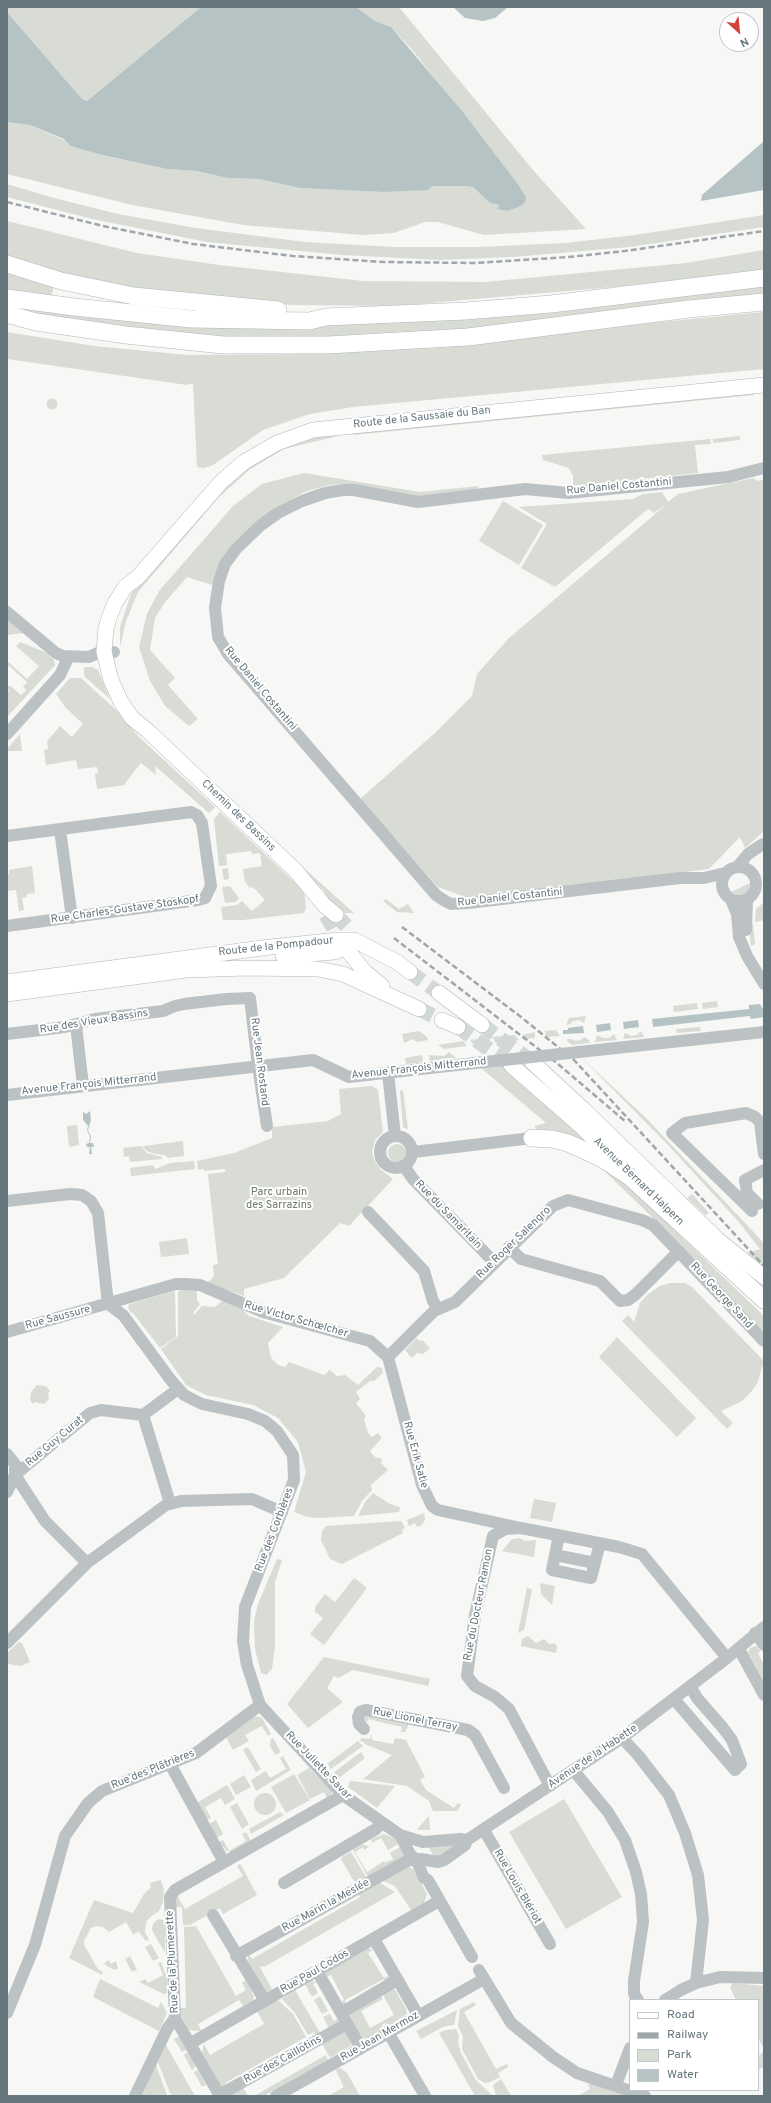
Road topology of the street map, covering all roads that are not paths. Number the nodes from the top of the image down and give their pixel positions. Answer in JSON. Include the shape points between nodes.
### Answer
{"nodes":[{"id":1,"x":7,"y":264,"type":"edge"},
{"id":2,"x":764,"y":278,"type":"edge"},
{"id":3,"x":7,"y":298,"type":"edge"},
{"id":4,"x":764,"y":302,"type":"edge"},
{"id":5,"x":7,"y":314,"type":"edge"},
{"id":6,"x":326,"y":318,"type":"junction"},
{"id":7,"x":7,"y":322,"type":"edge"},
{"id":8,"x":36,"y":322,"type":"junction"},
{"id":9,"x":764,"y":385,"type":"edge"},
{"id":10,"x":764,"y":468,"type":"edge"},
{"id":11,"x":7,"y":612,"type":"edge"},
{"id":12,"x":68,"y":658,"type":"junction"},
{"id":13,"x":110,"y":658,"type":"junction"},
{"id":14,"x":7,"y":734,"type":"edge"},
{"id":15,"x":60,"y":830,"type":"junction"},
{"id":16,"x":7,"y":836,"type":"edge"},
{"id":17,"x":764,"y":844,"type":"edge"},
{"id":18,"x":738,"y":866,"type":"junction"},
{"id":19,"x":723,"y":878,"type":"junction"},
{"id":20,"x":757,"y":878,"type":"edge"},
{"id":21,"x":755,"y":895,"type":"edge"},
{"id":22,"x":731,"y":900,"type":"junction"},
{"id":23,"x":329,"y":912,"type":"tunnel mouth"},
{"id":24,"x":72,"y":918,"type":"junction"},
{"id":25,"x":7,"y":926,"type":"edge"},
{"id":26,"x":345,"y":938,"type":"junction"},
{"id":27,"x":745,"y":949,"type":"junction"},
{"id":28,"x":410,"y":972,"type":"tunnel mouth"},
{"id":29,"x":135,"y":976,"type":"junction"},
{"id":30,"x":7,"y":982,"type":"edge"},
{"id":31,"x":764,"y":984,"type":"edge"},
{"id":32,"x":439,"y":993,"type":"tunnel mouth"},
{"id":33,"x":7,"y":994,"type":"edge"},
{"id":34,"x":250,"y":998,"type":"joint"},
{"id":35,"x":404,"y":1002,"type":"junction"},
{"id":36,"x":419,"y":1009,"type":"tunnel mouth"},
{"id":37,"x":442,"y":1020,"type":"tunnel mouth"},
{"id":38,"x":482,"y":1024,"type":"tunnel mouth"},
{"id":39,"x":76,"y":1025,"type":"junction"},
{"id":40,"x":458,"y":1027,"type":"tunnel mouth"},
{"id":41,"x":764,"y":1032,"type":"edge"},
{"id":42,"x":7,"y":1034,"type":"edge"},
{"id":43,"x":532,"y":1062,"type":"tunnel mouth"},
{"id":44,"x":510,"y":1065,"type":"tunnel mouth"},
{"id":45,"x":258,"y":1066,"type":"junction"},
{"id":46,"x":388,"y":1073,"type":"junction"},
{"id":47,"x":83,"y":1086,"type":"junction"},
{"id":48,"x":7,"y":1095,"type":"edge"},
{"id":49,"x":267,"y":1126,"type":"dead end"},
{"id":50,"x":395,"y":1136,"type":"junction"},
{"id":51,"x":532,"y":1138,"type":"joint"},
{"id":52,"x":412,"y":1152,"type":"junction"},
{"id":53,"x":764,"y":1154,"type":"edge"},
{"id":54,"x":404,"y":1166,"type":"junction"},
{"id":55,"x":634,"y":1170,"type":"junction"},
{"id":56,"x":764,"y":1170,"type":"edge"},
{"id":57,"x":7,"y":1201,"type":"edge"},
{"id":58,"x":368,"y":1212,"type":"dead end"},
{"id":59,"x":509,"y":1247,"type":"junction"},
{"id":60,"x":679,"y":1251,"type":"junction"},
{"id":61,"x":494,"y":1262,"type":"junction"},
{"id":62,"x":764,"y":1277,"type":"edge"},
{"id":63,"x":764,"y":1300,"type":"edge"},
{"id":64,"x":108,"y":1304,"type":"junction"},
{"id":65,"x":438,"y":1309,"type":"junction"},
{"id":66,"x":7,"y":1332,"type":"edge"},
{"id":67,"x":764,"y":1341,"type":"edge"},
{"id":68,"x":388,"y":1357,"type":"junction"},
{"id":69,"x":178,"y":1389,"type":"junction"},
{"id":70,"x":143,"y":1415,"type":"junction"},
{"id":71,"x":7,"y":1454,"type":"edge"},
{"id":72,"x":15,"y":1475,"type":"junction"},
{"id":73,"x":7,"y":1492,"type":"edge"},
{"id":74,"x":170,"y":1503,"type":"junction"},
{"id":75,"x":282,"y":1512,"type":"junction"},
{"id":76,"x":482,"y":1520,"type":"junction"},
{"id":77,"x":521,"y":1528,"type":"junction"},
{"id":78,"x":560,"y":1535,"type":"junction"},
{"id":79,"x":493,"y":1536,"type":"junction"},
{"id":80,"x":600,"y":1543,"type":"junction"},
{"id":81,"x":87,"y":1563,"type":"junction"},
{"id":82,"x":760,"y":1630,"type":"edge"},
{"id":83,"x":10,"y":1635,"type":"edge"},
{"id":84,"x":764,"y":1645,"type":"edge"},
{"id":85,"x":739,"y":1649,"type":"junction"},
{"id":86,"x":727,"y":1658,"type":"junction"},
{"id":87,"x":690,"y":1686,"type":"junction"},
{"id":88,"x":764,"y":1695,"type":"edge"},
{"id":89,"x":674,"y":1699,"type":"junction"},
{"id":90,"x":260,"y":1705,"type":"junction"},
{"id":91,"x":364,"y":1729,"type":"dead end"},
{"id":92,"x":622,"y":1738,"type":"junction"},
{"id":93,"x":170,"y":1764,"type":"junction"},
{"id":94,"x":574,"y":1771,"type":"junction"},
{"id":95,"x":550,"y":1786,"type":"junction"},
{"id":96,"x":504,"y":1788,"type":"dead end"},
{"id":97,"x":343,"y":1795,"type":"junction"},
{"id":98,"x":382,"y":1823,"type":"junction"},
{"id":99,"x":484,"y":1830,"type":"junction"},
{"id":100,"x":400,"y":1835,"type":"junction"},
{"id":101,"x":467,"y":1840,"type":"junction"},
{"id":102,"x":423,"y":1842,"type":"junction"},
{"id":103,"x":416,"y":1859,"type":"junction"},
{"id":104,"x":432,"y":1861,"type":"junction"},
{"id":105,"x":224,"y":1862,"type":"junction"},
{"id":106,"x":428,"y":1880,"type":"junction"},
{"id":107,"x":284,"y":1883,"type":"dead end"},
{"id":108,"x":440,"y":1901,"type":"junction"},
{"id":109,"x":213,"y":1915,"type":"dead end"},
{"id":110,"x":374,"y":1939,"type":"junction"},
{"id":111,"x":550,"y":1944,"type":"dead end"},
{"id":112,"x":236,"y":1956,"type":"junction"},
{"id":113,"x":472,"y":1958,"type":"dead end"},
{"id":114,"x":317,"y":1971,"type":"junction"},
{"id":115,"x":764,"y":1978,"type":"edge"},
{"id":116,"x":397,"y":1980,"type":"junction"},
{"id":117,"x":696,"y":1983,"type":"junction"},
{"id":118,"x":637,"y":1999,"type":"edge"},
{"id":119,"x":667,"y":1999,"type":"edge"},
{"id":120,"x":265,"y":2001,"type":"junction"},
{"id":121,"x":7,"y":2013,"type":"edge"},
{"id":122,"x":341,"y":2013,"type":"junction"},
{"id":123,"x":418,"y":2015,"type":"junction"},
{"id":124,"x":175,"y":2018,"type":"junction"},
{"id":125,"x":347,"y":2024,"type":"junction"},
{"id":126,"x":388,"y":2032,"type":"junction"},
{"id":127,"x":191,"y":2043,"type":"junction"},
{"id":128,"x":361,"y":2048,"type":"junction"},
{"id":129,"x":629,"y":2051,"type":"edge"},
{"id":130,"x":616,"y":2085,"type":"junction"},
{"id":131,"x":629,"y":2090,"type":"edge"},
{"id":132,"x":632,"y":2091,"type":"edge"},
{"id":133,"x":135,"y":2096,"type":"edge"},
{"id":134,"x":220,"y":2096,"type":"edge"},
{"id":135,"x":276,"y":2096,"type":"edge"},
{"id":136,"x":425,"y":2096,"type":"edge"},
{"id":137,"x":645,"y":2096,"type":"edge"}],
"edges":[{"from":1,"to":6,"type":"highway","via":[[61,281],[134,296],[263,310],[312,311]]},
{"from":2,"to":6,"type":"highway","via":[[551,304]]},
{"from":3,"to":6,"type":"highway","via":[[191,319],[309,321]]},
{"from":4,"to":8,"type":"highway","via":[[468,337],[328,345],[222,345]]},
{"from":5,"to":8,"type":"highway"},
{"from":7,"to":8,"type":"highway"},
{"from":9,"to":13,"type":"main road","name":"Route de la Saussaie du Ban","via":[[313,430],[277,443],[244,462],[221,482],[138,577],[122,606]]},
{"from":10,"to":19,"type":"street","name":"Rue Daniel Costantini","via":[[728,477],[568,493],[525,489],[418,502],[354,490],[325,493],[278,513],[236,548],[225,564],[215,608],[218,637],[228,654],[436,895],[445,901],[451,904],[468,903],[680,878]]},
{"from":11,"to":12,"type":"street","via":[[56,653]]},
{"from":12,"to":13,"type":"street","via":[[89,657],[99,663]]},
{"from":12,"to":14,"type":"street","via":[[60,675]]},
{"from":13,"to":23,"type":"main road","name":"Chemin des Bassins","via":[[148,731],[294,870]]},
{"from":15,"to":16,"type":"street","name":"Rue Charles-Gustave Stoskopf"},
{"from":15,"to":24,"type":"street"},
{"from":15,"to":24,"type":"street","name":"Rue Charles-Gustave Stoskopf","via":[[191,812],[197,815],[202,823],[211,886],[205,898],[198,900]]},
{"from":17,"to":18,"type":"street","via":[[748,854]]},
{"from":17,"to":20,"type":"street","via":[[753,859]]},
{"from":18,"to":19,"type":"street"},
{"from":18,"to":20,"type":"street","via":[[745,868]]},
{"from":19,"to":22,"type":"street","via":[[724,894]]},
{"from":20,"to":21,"type":"street"},
{"from":21,"to":22,"type":"street","via":[[742,901]]},
{"from":21,"to":27,"type":"street","via":[[745,918]]},
{"from":22,"to":27,"type":"street"},
{"from":24,"to":25,"type":"street","name":"Rue Charles-Gustave Stoskopf"},
{"from":26,"to":28,"type":"main road","via":[[397,962]]},
{"from":26,"to":29,"type":"main road","via":[[334,952],[145,969]]},
{"from":26,"to":30,"type":"main road","name":"Route de la Pompadour"},
{"from":26,"to":35,"type":"main road","name":"Route de la Pompadour","via":[[364,971]]},
{"from":27,"to":31,"type":"street"},
{"from":29,"to":33,"type":"main road","name":"Route de la Pompadour"},
{"from":29,"to":35,"type":"main road","name":"Route de la Pompadour","via":[[201,969],[318,969],[343,974]]},
{"from":32,"to":38,"type":"main road"},
{"from":34,"to":39,"type":"street","name":"Rue des Vieux Bassins","via":[[184,1004],[163,1012],[96,1019]]},
{"from":34,"to":45,"type":"street","name":"Rue Jean Rostand"},
{"from":35,"to":36,"type":"main road"},
{"from":37,"to":40,"type":"main road"},
{"from":39,"to":42,"type":"street","name":"Rue des Vieux Bassins"},
{"from":39,"to":47,"type":"street"},
{"from":41,"to":46,"type":"street","name":"Avenue François Mitterrand","bridge":true},
{"from":43,"to":55,"type":"main road","name":"Avenue Bernard Halpern","via":[[583,1109]]},
{"from":44,"to":55,"type":"main road","name":"Avenue Bernard Halpern"},
{"from":45,"to":46,"type":"street","name":"Avenue François Mitterrand","via":[[312,1060],[349,1076]]},
{"from":45,"to":47,"type":"street","name":"Avenue François Mitterrand"},
{"from":45,"to":49,"type":"street","name":"Rue Jean Rostand"},
{"from":46,"to":50,"type":"street"},
{"from":47,"to":48,"type":"street","name":"Avenue François Mitterrand"},
{"from":50,"to":52,"type":"street","via":[[405,1138],[412,1146]]},
{"from":50,"to":54,"type":"street","via":[[382,1144],[380,1154],[385,1164],[400,1168]]},
{"from":51,"to":52,"type":"street"},
{"from":51,"to":55,"type":"highway","via":[[552,1139]]},
{"from":52,"to":54,"type":"street","via":[[409,1162]]},
{"from":53,"to":56,"type":"street","via":[[760,1122],[746,1113],[684,1123],[672,1133],[755,1207],[747,1193],[745,1180]]},
{"from":54,"to":61,"type":"street","name":"Rue du Samaritain","via":[[413,1179]]},
{"from":55,"to":62,"type":"main road","name":"Avenue Bernard Halpern"},
{"from":55,"to":63,"type":"highway","name":"Avenue Bernard Halpern"},
{"from":57,"to":64,"type":"street","via":[[70,1194],[82,1195],[91,1201],[98,1213]]},
{"from":58,"to":65,"type":"street","via":[[424,1271]]},
{"from":59,"to":60,"type":"street","name":"Rue Roger Salengro","via":[[553,1206],[568,1200],[653,1225]]},
{"from":59,"to":60,"type":"street","via":[[521,1259],[600,1282],[620,1301],[628,1300],[635,1295]]},
{"from":59,"to":61,"type":"street","name":"Rue Roger Salengro"},
{"from":60,"to":67,"type":"street","name":"Rue George Sand"},
{"from":61,"to":65,"type":"street","name":"Rue Roger Salengro","via":[[455,1302]]},
{"from":64,"to":66,"type":"street","name":"Rue Saussure"},
{"from":64,"to":68,"type":"street","name":"Rue Victor Schœlcher","via":[[176,1284],[200,1285],[263,1312],[370,1341]]},
{"from":64,"to":69,"type":"street","name":"Rue des Corbières","via":[[123,1315]]},
{"from":65,"to":68,"type":"street","name":"Rue Roger Salengro"},
{"from":68,"to":76,"type":"street","name":"Rue Erik Satie","via":[[422,1485],[432,1506],[438,1510]]},
{"from":69,"to":70,"type":"street"},
{"from":69,"to":75,"type":"street","name":"Rue des Corbières","via":[[191,1400],[248,1414],[265,1421],[277,1431],[293,1455],[294,1480]]},
{"from":70,"to":72,"type":"street","name":"Rue Guy Curat","via":[[102,1410],[90,1413]]},
{"from":70,"to":74,"type":"street"},
{"from":71,"to":72,"type":"street","via":[[15,1464]]},
{"from":72,"to":73,"type":"street","name":"Rue Guy Curat"},
{"from":72,"to":81,"type":"street","via":[[45,1521]]},
{"from":74,"to":75,"type":"street","via":[[252,1499]]},
{"from":74,"to":81,"type":"street","via":[[152,1513]]},
{"from":75,"to":90,"type":"street","name":"Rue des Corbières","via":[[248,1599],[243,1622],[244,1652]]},
{"from":76,"to":77,"type":"street","name":"Rue Erik Satie"},
{"from":76,"to":79,"type":"street","via":[[490,1527]]},
{"from":77,"to":78,"type":"street","name":"Rue du Docteur Ramon"},
{"from":77,"to":79,"type":"street","name":"Rue du Docteur Ramon","via":[[505,1530]]},
{"from":78,"to":80,"type":"street","name":"Rue du Docteur Ramon"},
{"from":78,"to":80,"type":"street","via":[[555,1555],[595,1563]]},
{"from":79,"to":95,"type":"street","name":"Rue du Docteur Ramon","via":[[475,1615],[467,1676],[474,1686],[495,1697],[509,1709]]},
{"from":80,"to":86,"type":"street","name":"Rue du Docteur Ramon","via":[[642,1554]]},
{"from":81,"to":83,"type":"street"},
{"from":82,"to":84,"type":"street"},
{"from":82,"to":85,"type":"street","name":"Avenue de la Habette"},
{"from":85,"to":86,"type":"street","name":"Avenue de la Habette"},
{"from":85,"to":88,"type":"street"},
{"from":86,"to":87,"type":"street","name":"Avenue de la Habette"},
{"from":87,"to":89,"type":"street","name":"Avenue de la Habette"},
{"from":87,"to":89,"type":"street","via":[[732,1740],[741,1764],[735,1770]]},
{"from":89,"to":92,"type":"street","name":"Avenue de la Habette"},
{"from":90,"to":93,"type":"street","name":"Rue des Plâtrières","via":[[196,1753]]},
{"from":90,"to":97,"type":"street","name":"Rue Juliette Savar"},
{"from":91,"to":96,"type":"street","name":"Rue Lionel Terray","via":[[359,1724],[358,1717],[360,1712],[366,1710],[468,1730],[475,1735]]},
{"from":92,"to":94,"type":"street","name":"Avenue de la Habette"},
{"from":92,"to":117,"type":"street","via":[[669,1796],[686,1833],[698,1874],[703,1920]]},
{"from":93,"to":105,"type":"street"},
{"from":93,"to":121,"type":"street","name":"Rue des Plâtrières","via":[[102,1790],[88,1803],[66,1836],[35,1945]]},
{"from":94,"to":95,"type":"street","name":"Avenue de la Habette"},
{"from":94,"to":118,"type":"street","via":[[608,1812],[625,1840],[636,1872],[643,1922],[634,1981],[634,1994]]},
{"from":95,"to":99,"type":"street","name":"Avenue de la Habette"},
{"from":97,"to":98,"type":"street","name":"Rue Juliette Savar"},
{"from":97,"to":105,"type":"street","name":"Rue de la Plumerette"},
{"from":98,"to":100,"type":"street","name":"Rue Juliette Savar"},
{"from":98,"to":107,"type":"street"},
{"from":99,"to":101,"type":"street","name":"Avenue de la Habette"},
{"from":99,"to":111,"type":"street","name":"Rue Louis Blériot"},
{"from":100,"to":102,"type":"street"},
{"from":100,"to":103,"type":"street","name":"Rue Juliette Savar","via":[[411,1856]]},
{"from":101,"to":102,"type":"street"},
{"from":101,"to":104,"type":"street","name":"Avenue de la Habette","via":[[465,1845],[444,1860]]},
{"from":102,"to":103,"type":"street"},
{"from":102,"to":104,"type":"street"},
{"from":103,"to":104,"type":"street"},
{"from":103,"to":106,"type":"street","name":"Rue Juliette Savar","via":[[422,1876]]},
{"from":103,"to":112,"type":"street","name":"Rue Marin la Meslée","via":[[409,1860]]},
{"from":104,"to":106,"type":"street"},
{"from":105,"to":124,"type":"street","name":"Rue de la Plumerette","via":[[174,1890],[170,1897]]},
{"from":106,"to":108,"type":"street","name":"Rue Juliette Savar"},
{"from":108,"to":110,"type":"street","name":"Rue Paul Codos"},
{"from":108,"to":113,"type":"street","name":"Rue Juliette Savar"},
{"from":109,"to":112,"type":"street"},
{"from":110,"to":114,"type":"street","name":"Rue Paul Codos"},
{"from":110,"to":116,"type":"street"},
{"from":112,"to":120,"type":"street"},
{"from":114,"to":120,"type":"street","name":"Rue Paul Codos"},
{"from":114,"to":122,"type":"street"},
{"from":115,"to":117,"type":"street","via":[[732,1976]]},
{"from":116,"to":122,"type":"street"},
{"from":116,"to":123,"type":"street"},
{"from":117,"to":119,"type":"street"},
{"from":120,"to":127,"type":"street","name":"Rue Paul Codos"},
{"from":122,"to":125,"type":"street"},
{"from":123,"to":126,"type":"street","name":"Rue Jean Mermoz"},
{"from":123,"to":130,"type":"street","name":"Rue Jean Mermoz","via":[[482,1975],[511,2024],[577,2073]]},
{"from":124,"to":127,"type":"street","name":"Rue de la Plumerette"},
{"from":124,"to":133,"type":"street","via":[[167,2029]]},
{"from":125,"to":128,"type":"street"},
{"from":125,"to":134,"type":"street","name":"Rue des Caillotins"},
{"from":126,"to":128,"type":"street","name":"Rue Jean Mermoz"},
{"from":126,"to":136,"type":"street"},
{"from":127,"to":134,"type":"street","name":"Rue de la Plumerette"},
{"from":128,"to":135,"type":"street","name":"Rue Jean Mermoz"},
{"from":129,"to":130,"type":"street"},
{"from":130,"to":131,"type":"street"},
{"from":132,"to":137,"type":"street"}]}
